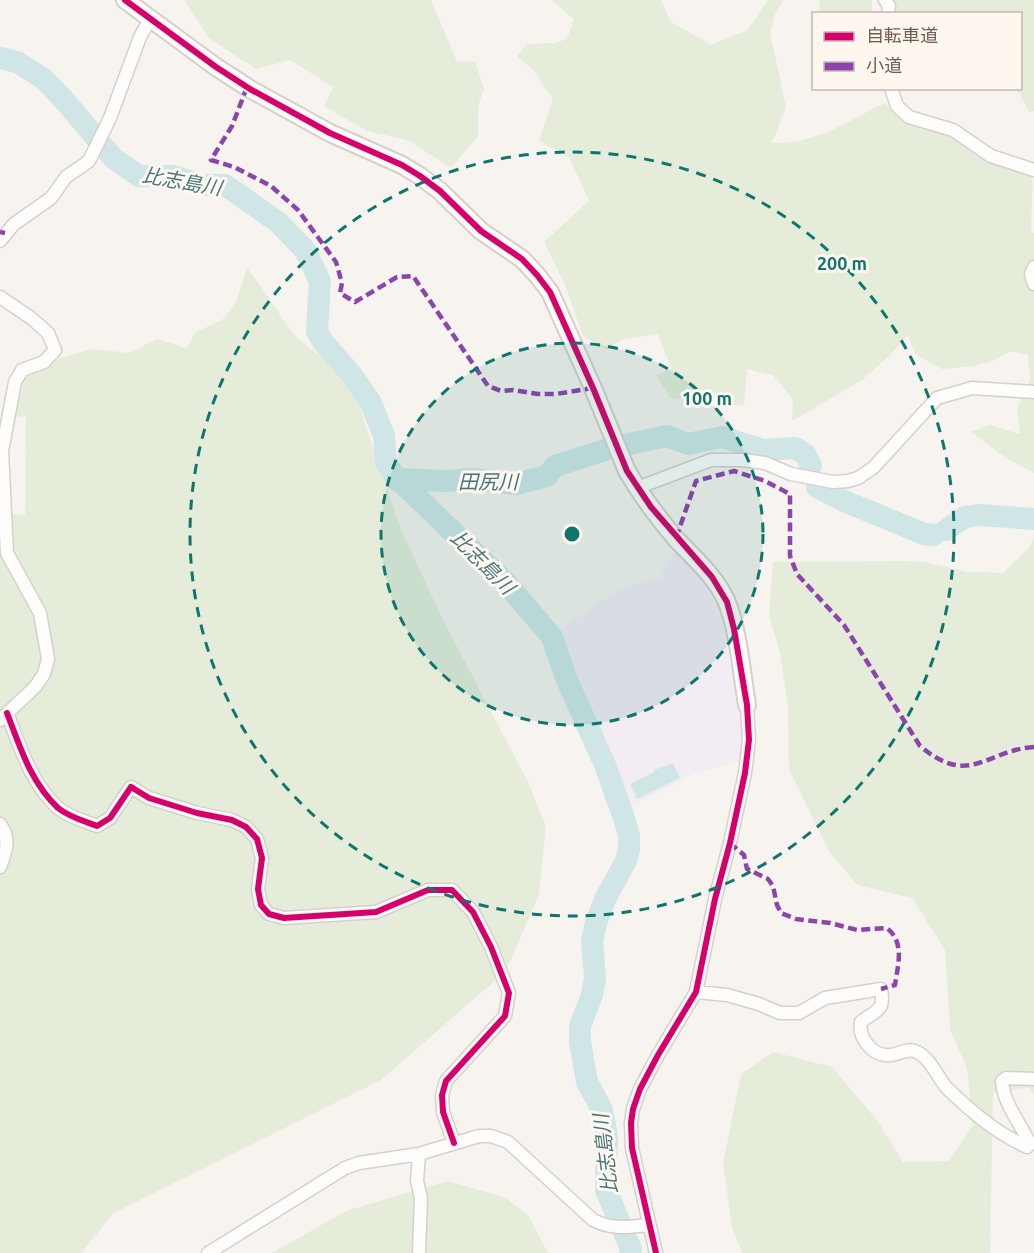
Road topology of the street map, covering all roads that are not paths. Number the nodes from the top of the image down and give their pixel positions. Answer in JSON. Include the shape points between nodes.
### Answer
{"nodes":[{"id":1,"x":125,"y":0,"type":"edge"},
{"id":2,"x":150,"y":19,"type":"junction"},
{"id":3,"x":892,"y":90,"type":"edge"},
{"id":4,"x":1034,"y":170,"type":"edge"},
{"id":5,"x":0,"y":241,"type":"edge"},
{"id":6,"x":1034,"y":267,"type":"edge"},
{"id":7,"x":1034,"y":284,"type":"edge"},
{"id":8,"x":0,"y":297,"type":"edge"},
{"id":9,"x":1034,"y":392,"type":"edge"},
{"id":10,"x":637,"y":488,"type":"junction"},
{"id":11,"x":747,"y":705,"type":"joint"},
{"id":12,"x":4,"y":717,"type":"edge"},
{"id":13,"x":0,"y":824,"type":"edge"},
{"id":14,"x":0,"y":867,"type":"edge"},
{"id":15,"x":696,"y":992,"type":"junction"},
{"id":16,"x":1034,"y":1079,"type":"edge"},
{"id":17,"x":454,"y":1143,"type":"junction"},
{"id":18,"x":419,"y":1154,"type":"junction"},
{"id":19,"x":643,"y":1225,"type":"junction"},
{"id":20,"x":208,"y":1253,"type":"edge"},
{"id":21,"x":419,"y":1253,"type":"edge"},
{"id":22,"x":656,"y":1253,"type":"edge"}],
"edges":[{"from":1,"to":2,"type":"street"},
{"from":2,"to":5,"type":"street","via":[[89,160],[66,177],[51,198],[14,224]]},
{"from":2,"to":10,"type":"street","via":[[269,100],[420,176],[481,231],[529,267],[555,302]]},
{"from":3,"to":4,"type":"street","via":[[897,106],[909,117],[953,130],[991,156]]},
{"from":6,"to":7,"type":"street"},
{"from":8,"to":12,"type":"street","via":[[48,333],[55,350],[44,362],[22,370],[18,376],[2,451],[6,553],[40,613],[48,659],[35,687]]},
{"from":9,"to":10,"type":"street","via":[[972,388],[937,398],[873,468],[849,481],[832,483],[791,474],[765,463],[711,460]]},
{"from":10,"to":11,"type":"street","via":[[727,602]]},
{"from":11,"to":15,"type":"street","via":[[749,740],[745,773]]},
{"from":12,"to":17,"type":"street","via":[[26,765],[58,808],[69,814],[97,826],[110,818],[131,787],[149,798],[232,820],[246,828],[257,839],[262,858],[258,889],[261,905],[269,914],[284,918],[376,912],[428,890],[452,890],[473,912],[509,993],[505,1016],[446,1080],[443,1112]]},
{"from":13,"to":14,"type":"street","via":[[7,840]]},
{"from":15,"to":16,"type":"street","via":[[727,995],[780,1013],[799,1013],[825,998],[881,988],[884,1003],[861,1022],[860,1034],[866,1044],[889,1056],[916,1052],[993,1129],[1027,1147],[1030,1144],[1002,1081]]},
{"from":15,"to":19,"type":"street","via":[[658,1055],[633,1109],[632,1148]]},
{"from":17,"to":18,"type":"street"},
{"from":17,"to":19,"type":"street","via":[[479,1136],[501,1138],[593,1220],[606,1227]]},
{"from":18,"to":20,"type":"street","via":[[345,1168]]},
{"from":18,"to":21,"type":"street"},
{"from":19,"to":22,"type":"street"}]}
